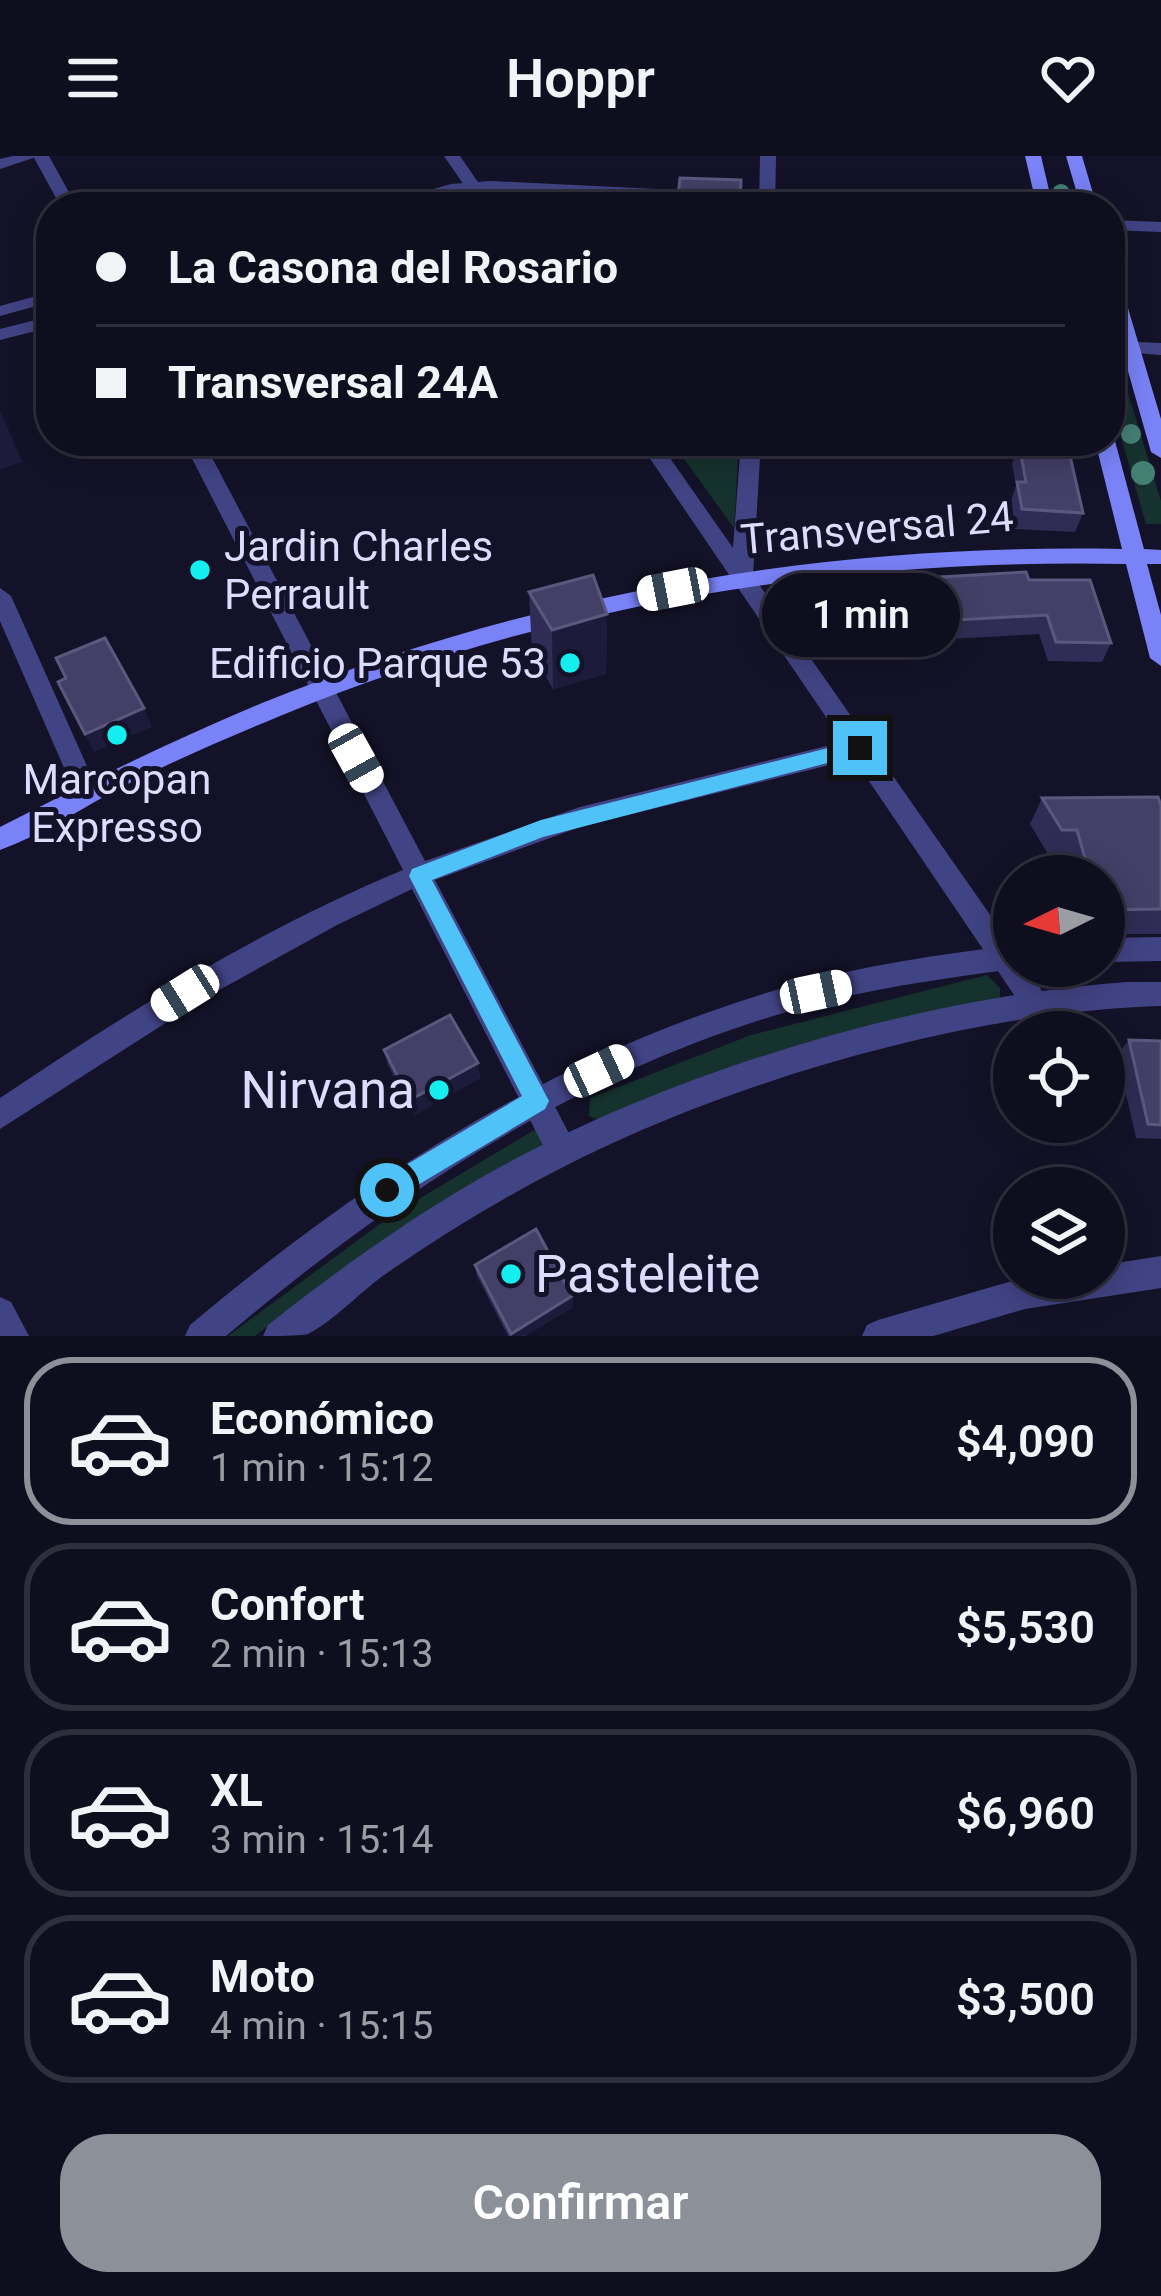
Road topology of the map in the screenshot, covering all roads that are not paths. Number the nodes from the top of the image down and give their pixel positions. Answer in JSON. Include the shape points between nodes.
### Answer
{"nodes":[{"id":1,"x":31,"y":156,"type":"edge"},
{"id":2,"x":40,"y":156,"type":"edge"},
{"id":3,"x":452,"y":156,"type":"edge"},
{"id":4,"x":768,"y":156,"type":"edge"},
{"id":5,"x":1033,"y":156,"type":"edge"},
{"id":6,"x":1074,"y":156,"type":"edge"},
{"id":7,"x":0,"y":164,"type":"edge"},
{"id":8,"x":60,"y":192,"type":"edge"},
{"id":9,"x":477,"y":192,"type":"edge"},
{"id":10,"x":767,"y":192,"type":"edge"},
{"id":11,"x":1042,"y":192,"type":"edge"},
{"id":12,"x":1085,"y":192,"type":"edge"},
{"id":13,"x":1125,"y":226,"type":"edge"},
{"id":14,"x":1161,"y":227,"type":"edge"},
{"id":15,"x":36,"y":301,"type":"edge"},
{"id":16,"x":0,"y":311,"type":"edge"},
{"id":17,"x":36,"y":325,"type":"edge"},
{"id":18,"x":0,"y":335,"type":"edge"},
{"id":19,"x":1125,"y":346,"type":"edge"},
{"id":20,"x":1161,"y":349,"type":"edge"},
{"id":21,"x":1125,"y":359,"type":"edge"},
{"id":22,"x":1161,"y":452,"type":"edge"},
{"id":23,"x":201,"y":456,"type":"edge"},
{"id":24,"x":658,"y":456,"type":"edge"},
{"id":25,"x":751,"y":456,"type":"edge"},
{"id":26,"x":1109,"y":456,"type":"edge"},
{"id":27,"x":1135,"y":555,"type":"junction"},
{"id":28,"x":1161,"y":557,"type":"edge"},
{"id":29,"x":742,"y":577,"type":"junction"},
{"id":30,"x":0,"y":596,"type":"edge"},
{"id":31,"x":1161,"y":658,"type":"edge"},
{"id":32,"x":322,"y":690,"type":"junction"},
{"id":33,"x":860,"y":748,"type":"junction"},
{"id":34,"x":87,"y":793,"type":"junction"},
{"id":35,"x":0,"y":839,"type":"edge"},
{"id":36,"x":419,"y":876,"type":"junction"},
{"id":37,"x":993,"y":935,"type":"edge"},
{"id":38,"x":1161,"y":949,"type":"edge"},
{"id":39,"x":1125,"y":950,"type":"edge"},
{"id":40,"x":993,"y":960,"type":"edge"},
{"id":41,"x":1026,"y":987,"type":"edge"},
{"id":42,"x":1161,"y":994,"type":"edge"},
{"id":43,"x":1035,"y":1003,"type":"junction"},
{"id":44,"x":537,"y":1101,"type":"junction"},
{"id":45,"x":0,"y":1115,"type":"edge"},
{"id":46,"x":562,"y":1149,"type":"junction"},
{"id":47,"x":1161,"y":1272,"type":"edge"},
{"id":48,"x":0,"y":1313,"type":"edge"},
{"id":49,"x":13,"y":1336,"type":"edge"},
{"id":50,"x":201,"y":1336,"type":"edge"},
{"id":51,"x":279,"y":1336,"type":"edge"},
{"id":52,"x":878,"y":1336,"type":"edge"}],
"edges":[{"from":1,"to":7,"type":"street"},
{"from":2,"to":8,"type":"street"},
{"from":3,"to":9,"type":"street"},
{"from":4,"to":10,"type":"street"},
{"from":5,"to":11,"type":"main road"},
{"from":6,"to":12,"type":"main road"},
{"from":13,"to":14,"type":"street"},
{"from":15,"to":16,"type":"street"},
{"from":17,"to":18,"type":"street"},
{"from":19,"to":20,"type":"street"},
{"from":21,"to":22,"type":"main road"},
{"from":23,"to":32,"type":"street"},
{"from":24,"to":29,"type":"street"},
{"from":25,"to":29,"type":"street"},
{"from":26,"to":27,"type":"main road"},
{"from":27,"to":28,"type":"main road","name":"Transversal 24"},
{"from":27,"to":29,"type":"main road","name":"Transversal 24","via":[[939,556]]},
{"from":27,"to":31,"type":"main road"},
{"from":29,"to":32,"type":"main road","name":"Transversal 24","via":[[538,620]]},
{"from":29,"to":33,"type":"street"},
{"from":30,"to":34,"type":"street"},
{"from":32,"to":34,"type":"main road","name":"Transversal 24"},
{"from":32,"to":36,"type":"street"},
{"from":33,"to":36,"type":"street","via":[[541,829]]},
{"from":33,"to":37,"type":"street"},
{"from":34,"to":35,"type":"main road","name":"Transversal 24"},
{"from":36,"to":44,"type":"street"},
{"from":36,"to":45,"type":"street","via":[[185,993]]},
{"from":38,"to":39,"type":"street"},
{"from":40,"to":44,"type":"street","via":[[872,979],[723,1020]]},
{"from":41,"to":43,"type":"street"},
{"from":42,"to":43,"type":"street"},
{"from":43,"to":46,"type":"street","via":[[740,1078]]},
{"from":44,"to":46,"type":"street"},
{"from":44,"to":50,"type":"street","via":[[387,1190]]},
{"from":46,"to":51,"type":"street","via":[[401,1244]]},
{"from":47,"to":52,"type":"street","via":[[1025,1293]]},
{"from":48,"to":49,"type":"street"}]}
